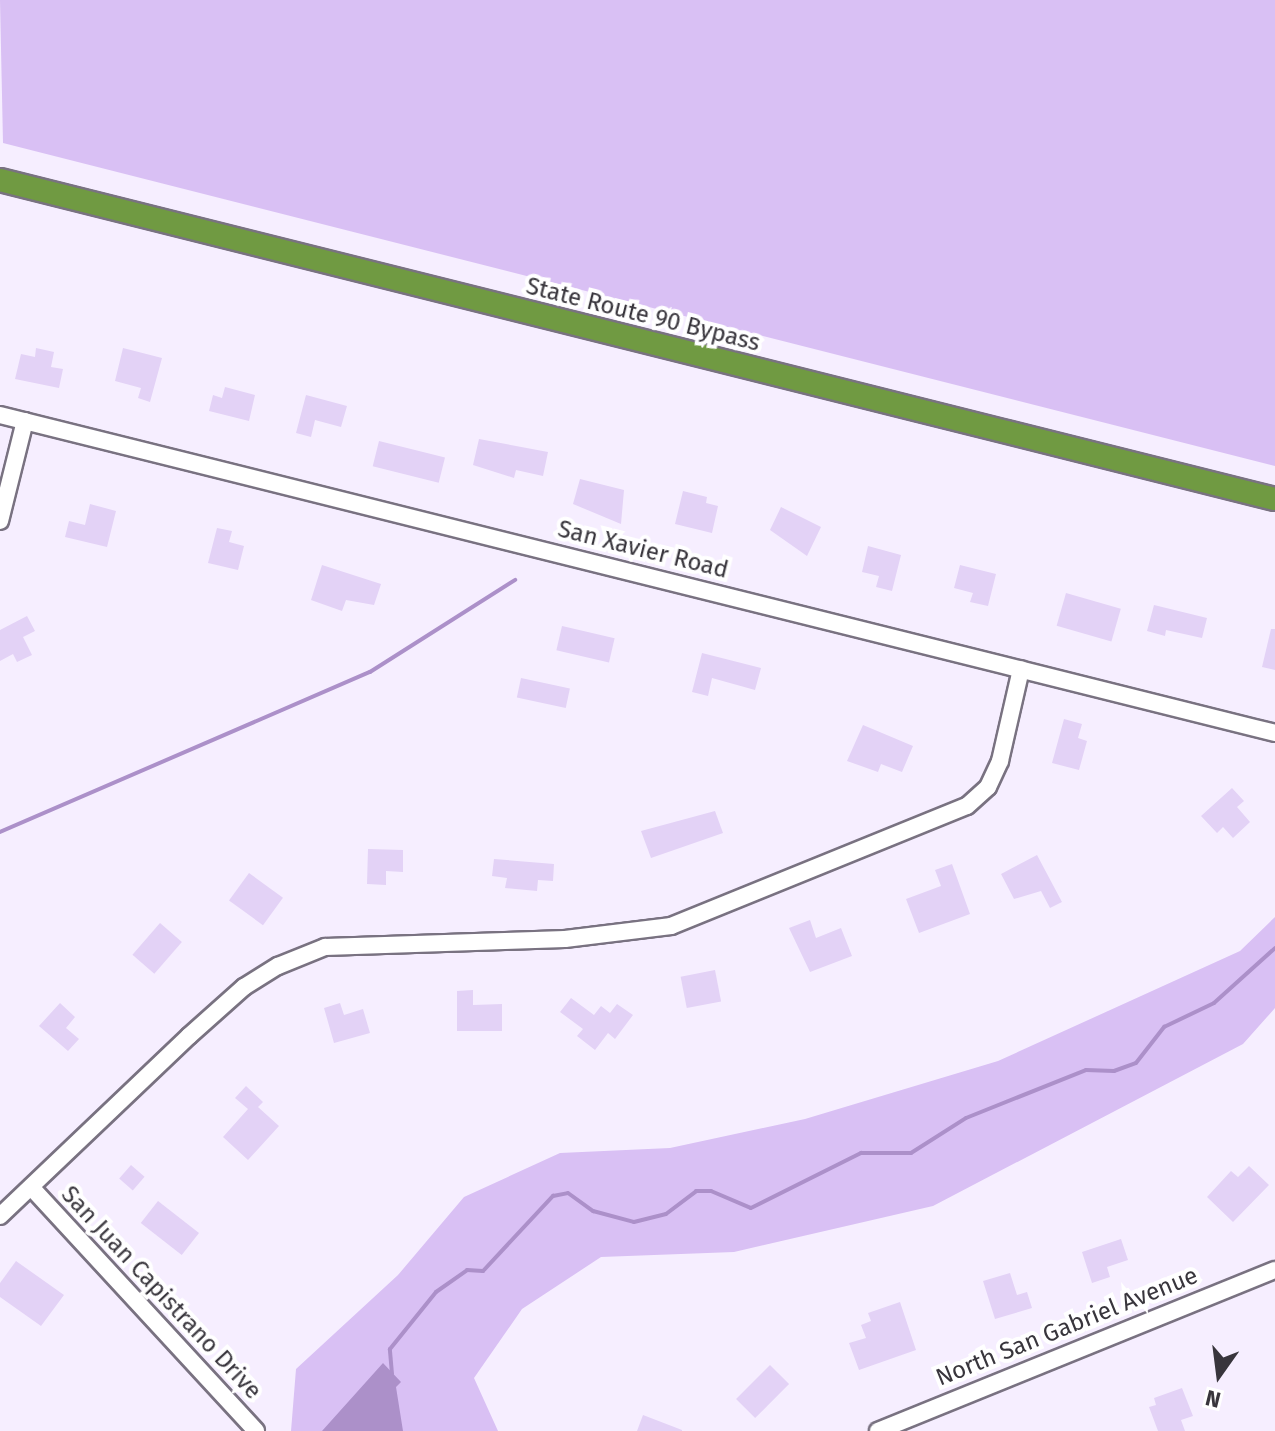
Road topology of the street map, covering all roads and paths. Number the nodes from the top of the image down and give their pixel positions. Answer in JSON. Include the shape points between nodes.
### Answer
{"nodes":[{"id":1,"x":0,"y":180,"type":"edge"},
{"id":2,"x":0,"y":415,"type":"edge"},
{"id":3,"x":25,"y":421,"type":"junction"},
{"id":4,"x":1275,"y":499,"type":"edge"},
{"id":5,"x":0,"y":521,"type":"edge"},
{"id":6,"x":1021,"y":669,"type":"junction"},
{"id":7,"x":1275,"y":733,"type":"edge"},
{"id":8,"x":31,"y":1187,"type":"junction"},
{"id":9,"x":0,"y":1216,"type":"edge"},
{"id":10,"x":1275,"y":1270,"type":"edge"},
{"id":11,"x":256,"y":1431,"type":"edge"},
{"id":12,"x":878,"y":1431,"type":"edge"}],
"edges":[{"from":1,"to":4,"type":"highway","name":"State Route 90 Bypass"},
{"from":2,"to":3,"type":"street","name":"San Xavier Road"},
{"from":3,"to":5,"type":"street"},
{"from":3,"to":6,"type":"street","name":"San Xavier Road"},
{"from":6,"to":7,"type":"street","name":"San Xavier Road"},
{"from":6,"to":8,"type":"street","via":[[1000,761],[988,787],[967,806],[671,926],[565,939],[313,951],[244,987]]},
{"from":8,"to":9,"type":"street"},
{"from":8,"to":11,"type":"street","name":"San Juan Capistrano Drive"},
{"from":10,"to":12,"type":"street","name":"North San Gabriel Avenue"}]}
